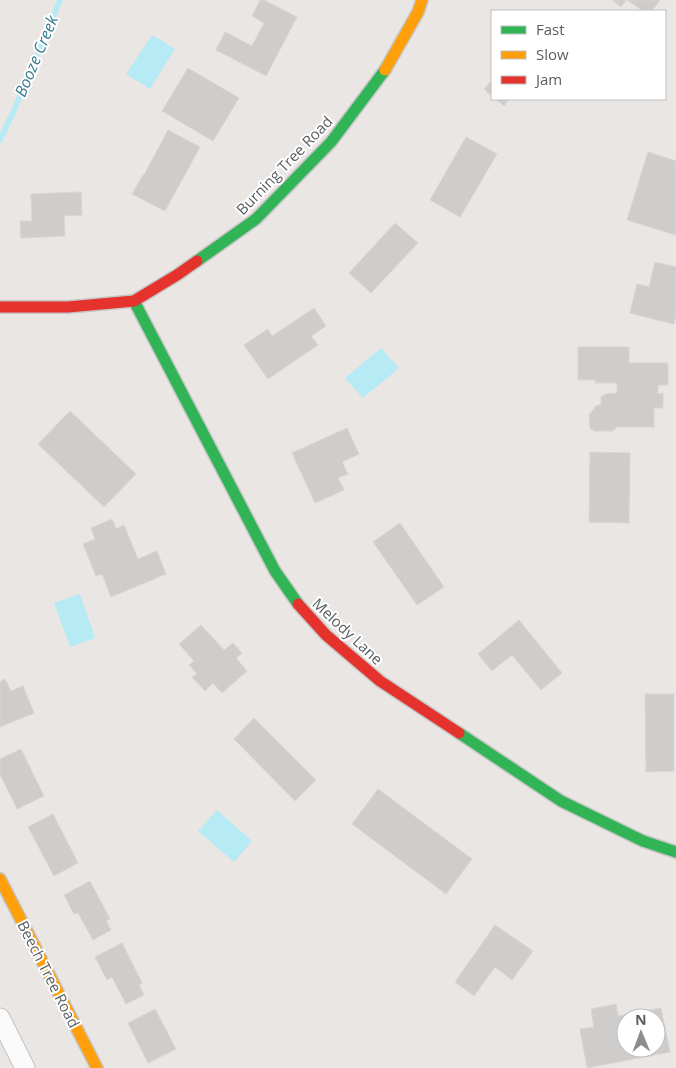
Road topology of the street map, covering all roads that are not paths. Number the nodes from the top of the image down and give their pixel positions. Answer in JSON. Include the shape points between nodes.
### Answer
{"nodes":[{"id":1,"x":422,"y":0,"type":"edge"},
{"id":2,"x":134,"y":301,"type":"junction"},
{"id":3,"x":0,"y":307,"type":"edge"},
{"id":4,"x":676,"y":852,"type":"edge"},
{"id":5,"x":0,"y":880,"type":"edge"},
{"id":6,"x":0,"y":1018,"type":"edge"},
{"id":7,"x":25,"y":1068,"type":"edge"},
{"id":8,"x":97,"y":1068,"type":"edge"}],
"edges":[{"from":1,"to":2,"type":"street","name":"Burning Tree Road","via":[[387,67],[331,142],[256,220],[177,276]]},
{"from":2,"to":3,"type":"street","name":"Burning Tree Road","via":[[68,307]]},
{"from":2,"to":4,"type":"street","name":"Melody Lane","via":[[276,571],[299,606],[326,635],[380,681],[561,801],[643,841]]},
{"from":5,"to":8,"type":"street","name":"Beech Tree Road"},
{"from":6,"to":7,"type":"street"}]}
